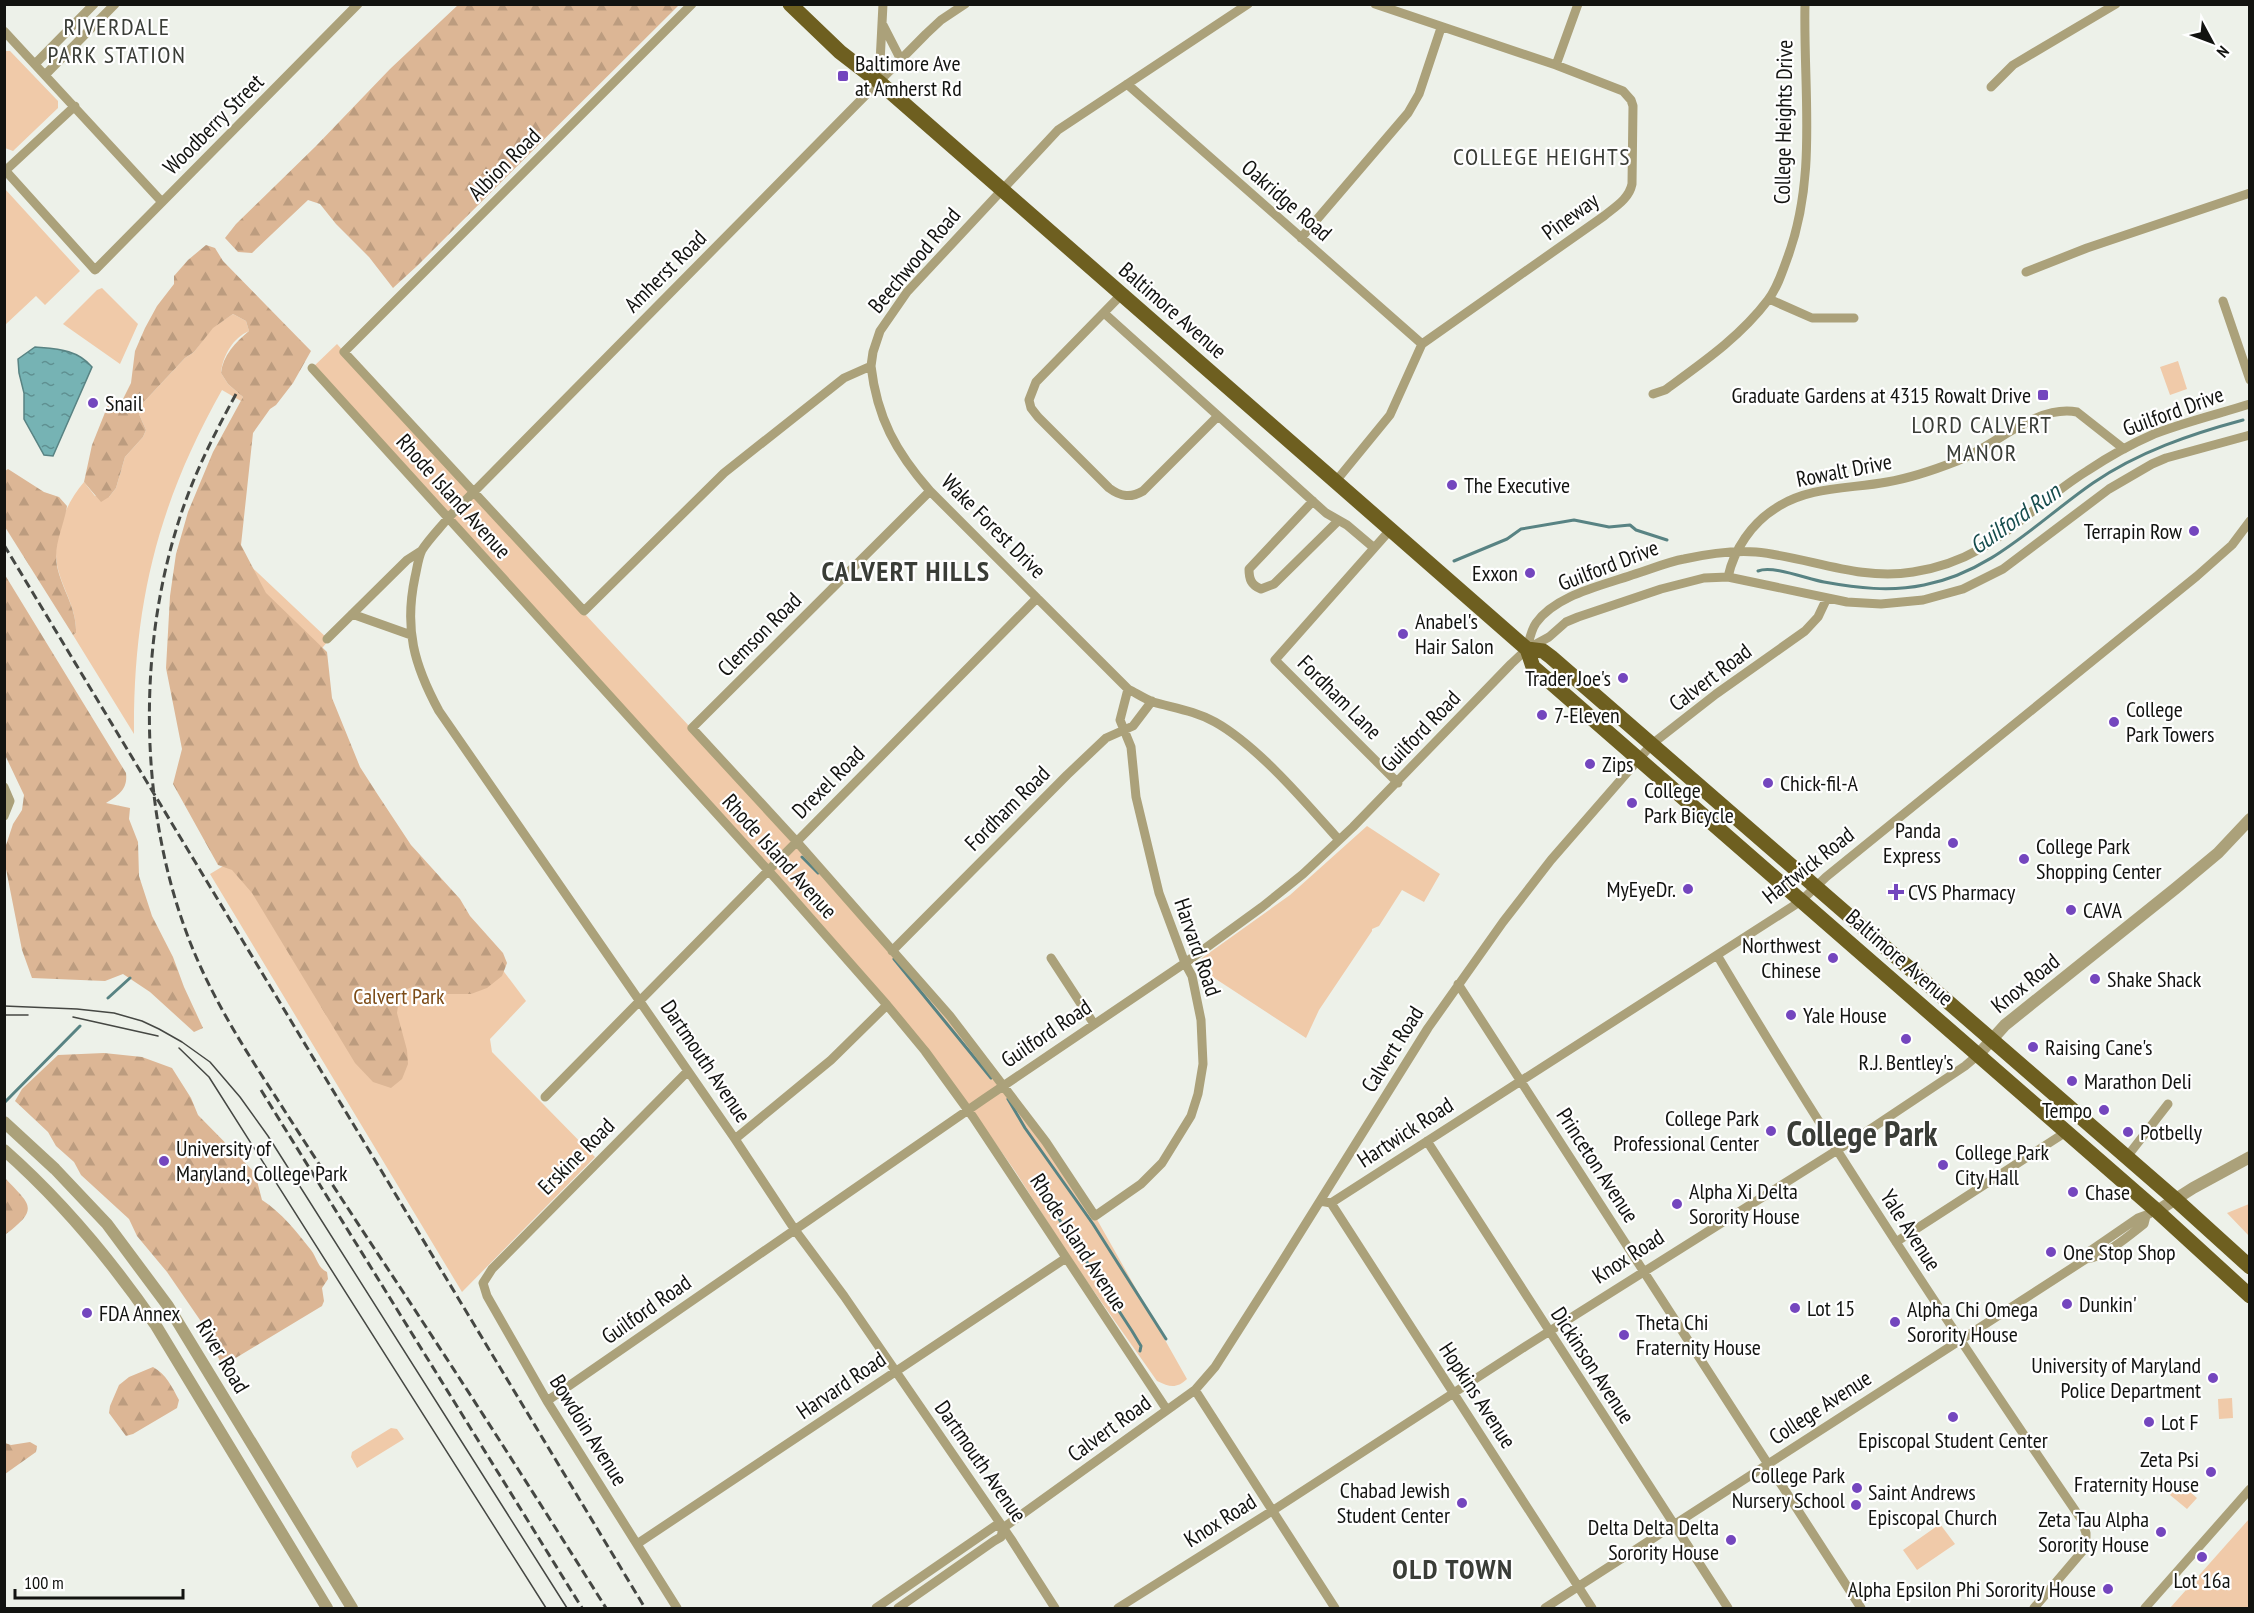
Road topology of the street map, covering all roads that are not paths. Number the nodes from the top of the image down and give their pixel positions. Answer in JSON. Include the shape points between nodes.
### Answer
{"nodes":[{"id":1,"x":94,"y":4,"type":"edge"},
{"id":2,"x":115,"y":4,"type":"edge"},
{"id":3,"x":692,"y":4,"type":"edge"},
{"id":4,"x":790,"y":4,"type":"edge"},
{"id":5,"x":883,"y":4,"type":"edge"},
{"id":6,"x":965,"y":4,"type":"edge"},
{"id":7,"x":1248,"y":4,"type":"edge"},
{"id":8,"x":1375,"y":4,"type":"edge"},
{"id":9,"x":1578,"y":4,"type":"edge"},
{"id":10,"x":1805,"y":4,"type":"edge"},
{"id":11,"x":2116,"y":4,"type":"edge"},
{"id":12,"x":354,"y":6,"type":"edge"},
{"id":13,"x":883,"y":25,"type":"junction"},
{"id":14,"x":1441,"y":28,"type":"junction"},
{"id":15,"x":5,"y":34,"type":"edge"},
{"id":16,"x":901,"y":60,"type":"junction"},
{"id":17,"x":36,"y":63,"type":"junction"},
{"id":18,"x":1556,"y":66,"type":"junction"},
{"id":19,"x":46,"y":74,"type":"junction"},
{"id":20,"x":881,"y":80,"type":"junction"},
{"id":21,"x":1127,"y":84,"type":"junction"},
{"id":22,"x":1990,"y":87,"type":"dead end"},
{"id":23,"x":75,"y":106,"type":"junction"},
{"id":24,"x":5,"y":170,"type":"edge"},
{"id":25,"x":1002,"y":190,"type":"junction"},
{"id":26,"x":2250,"y":194,"type":"edge"},
{"id":27,"x":162,"y":202,"type":"junction"},
{"id":28,"x":1301,"y":238,"type":"junction"},
{"id":29,"x":2026,"y":272,"type":"dead end"},
{"id":30,"x":1122,"y":295,"type":"junction"},
{"id":31,"x":1769,"y":299,"type":"junction"},
{"id":32,"x":2223,"y":302,"type":"dead end"},
{"id":33,"x":1104,"y":313,"type":"junction"},
{"id":34,"x":1854,"y":318,"type":"dead end"},
{"id":35,"x":1422,"y":344,"type":"junction"},
{"id":36,"x":344,"y":352,"type":"joint"},
{"id":37,"x":871,"y":366,"type":"junction"},
{"id":38,"x":312,"y":368,"type":"dead end"},
{"id":39,"x":2250,"y":380,"type":"edge"},
{"id":40,"x":1653,"y":394,"type":"dead end"},
{"id":41,"x":2250,"y":404,"type":"edge"},
{"id":42,"x":1218,"y":416,"type":"junction"},
{"id":43,"x":2250,"y":435,"type":"edge"},
{"id":44,"x":2124,"y":449,"type":"junction"},
{"id":45,"x":1336,"y":482,"type":"junction"},
{"id":46,"x":930,"y":491,"type":"junction"},
{"id":47,"x":473,"y":492,"type":"junction"},
{"id":48,"x":1313,"y":501,"type":"junction"},
{"id":49,"x":448,"y":518,"type":"junction"},
{"id":50,"x":1338,"y":521,"type":"junction"},
{"id":51,"x":2250,"y":521,"type":"edge"},
{"id":52,"x":1391,"y":529,"type":"junction"},
{"id":53,"x":1373,"y":548,"type":"junction"},
{"id":54,"x":421,"y":551,"type":"junction"},
{"id":55,"x":1737,"y":552,"type":"junction"},
{"id":56,"x":1728,"y":577,"type":"junction"},
{"id":57,"x":1037,"y":598,"type":"junction"},
{"id":58,"x":1827,"y":598,"type":"junction"},
{"id":59,"x":352,"y":614,"type":"junction"},
{"id":60,"x":411,"y":635,"type":"junction"},
{"id":61,"x":327,"y":639,"type":"dead end"},
{"id":62,"x":1527,"y":648,"type":"junction"},
{"id":63,"x":1128,"y":689,"type":"junction"},
{"id":64,"x":1152,"y":702,"type":"junction"},
{"id":65,"x":692,"y":728,"type":"joint"},
{"id":66,"x":1124,"y":730,"type":"junction"},
{"id":67,"x":1652,"y":744,"type":"junction"},
{"id":68,"x":1639,"y":759,"type":"junction"},
{"id":69,"x":1398,"y":783,"type":"junction"},
{"id":70,"x":4,"y":787,"type":"edge"},
{"id":71,"x":4,"y":816,"type":"edge"},
{"id":72,"x":2250,"y":819,"type":"edge"},
{"id":73,"x":1339,"y":840,"type":"junction"},
{"id":74,"x":797,"y":842,"type":"junction"},
{"id":75,"x":768,"y":870,"type":"junction"},
{"id":76,"x":1815,"y":886,"type":"junction"},
{"id":77,"x":1801,"y":901,"type":"junction"},
{"id":78,"x":892,"y":951,"type":"junction"},
{"id":79,"x":1716,"y":955,"type":"junction"},
{"id":80,"x":1051,"y":958,"type":"dead end"},
{"id":81,"x":1185,"y":963,"type":"junction"},
{"id":82,"x":1458,"y":984,"type":"junction"},
{"id":83,"x":640,"y":1000,"type":"junction"},
{"id":84,"x":887,"y":1005,"type":"junction"},
{"id":85,"x":1094,"y":1024,"type":"junction"},
{"id":86,"x":1991,"y":1041,"type":"junction"},
{"id":87,"x":1978,"y":1055,"type":"junction"},
{"id":88,"x":688,"y":1071,"type":"junction"},
{"id":89,"x":1521,"y":1081,"type":"junction"},
{"id":90,"x":1004,"y":1085,"type":"junction"},
{"id":91,"x":545,"y":1097,"type":"dead end"},
{"id":92,"x":2168,"y":1104,"type":"dead end"},
{"id":93,"x":968,"y":1110,"type":"junction"},
{"id":94,"x":4,"y":1122,"type":"edge"},
{"id":95,"x":2066,"y":1132,"type":"junction"},
{"id":96,"x":735,"y":1139,"type":"junction"},
{"id":97,"x":1427,"y":1141,"type":"junction"},
{"id":98,"x":4,"y":1150,"type":"edge"},
{"id":99,"x":1835,"y":1150,"type":"junction"},
{"id":100,"x":2248,"y":1156,"type":"edge"},
{"id":101,"x":2126,"y":1158,"type":"junction"},
{"id":102,"x":2175,"y":1199,"type":"junction"},
{"id":103,"x":1320,"y":1201,"type":"junction"},
{"id":104,"x":1330,"y":1203,"type":"junction"},
{"id":105,"x":2151,"y":1214,"type":"junction"},
{"id":106,"x":1095,"y":1216,"type":"joint"},
{"id":107,"x":795,"y":1230,"type":"junction"},
{"id":108,"x":1896,"y":1242,"type":"junction"},
{"id":109,"x":1066,"y":1258,"type":"junction"},
{"id":110,"x":2250,"y":1267,"type":"edge"},
{"id":111,"x":492,"y":1269,"type":"joint"},
{"id":112,"x":1644,"y":1271,"type":"junction"},
{"id":113,"x":2250,"y":1296,"type":"edge"},
{"id":114,"x":1550,"y":1332,"type":"junction"},
{"id":115,"x":1959,"y":1340,"type":"junction"},
{"id":116,"x":896,"y":1371,"type":"junction"},
{"id":117,"x":1195,"y":1390,"type":"junction"},
{"id":118,"x":1453,"y":1393,"type":"junction"},
{"id":119,"x":547,"y":1401,"type":"junction"},
{"id":120,"x":1167,"y":1410,"type":"junction"},
{"id":121,"x":1768,"y":1464,"type":"junction"},
{"id":122,"x":2250,"y":1489,"type":"edge"},
{"id":123,"x":1272,"y":1511,"type":"junction"},
{"id":124,"x":1673,"y":1525,"type":"junction"},
{"id":125,"x":1003,"y":1528,"type":"junction"},
{"id":126,"x":637,"y":1544,"type":"junction"},
{"id":127,"x":1578,"y":1587,"type":"junction"},
{"id":128,"x":327,"y":1608,"type":"edge"},
{"id":129,"x":352,"y":1608,"type":"edge"},
{"id":130,"x":677,"y":1608,"type":"edge"},
{"id":131,"x":876,"y":1608,"type":"edge"},
{"id":132,"x":898,"y":1608,"type":"edge"},
{"id":133,"x":1055,"y":1608,"type":"edge"},
{"id":134,"x":1118,"y":1608,"type":"edge"},
{"id":135,"x":1335,"y":1608,"type":"edge"},
{"id":136,"x":1545,"y":1608,"type":"edge"},
{"id":137,"x":1592,"y":1608,"type":"edge"},
{"id":138,"x":1728,"y":1608,"type":"edge"},
{"id":139,"x":1861,"y":1608,"type":"edge"},
{"id":140,"x":2034,"y":1608,"type":"edge"},
{"id":141,"x":2145,"y":1608,"type":"edge"}],
"edges":[{"from":1,"to":17,"type":"street"},
{"from":2,"to":19,"type":"street"},
{"from":3,"to":36,"type":"street","name":"Albion Road"},
{"from":4,"to":20,"type":"main road","name":"Baltimore Avenue","via":[[840,52]]},
{"from":5,"to":13,"type":"street"},
{"from":6,"to":16,"type":"street","via":[[941,20]]},
{"from":7,"to":21,"type":"street","name":"Beechwood Road"},
{"from":8,"to":14,"type":"street","name":"Pineway"},
{"from":9,"to":18,"type":"street"},
{"from":10,"to":31,"type":"street","name":"College Heights Drive","via":[[1806,180],[1794,240]]},
{"from":11,"to":22,"type":"street","via":[[2013,65]]},
{"from":12,"to":27,"type":"street","name":"Woodberry Street"},
{"from":13,"to":16,"type":"street"},
{"from":13,"to":20,"type":"street"},
{"from":14,"to":18,"type":"street","name":"Pineway"},
{"from":14,"to":28,"type":"street","via":[[1419,94],[1408,113]]},
{"from":15,"to":17,"type":"street"},
{"from":16,"to":20,"type":"street"},
{"from":17,"to":19,"type":"street"},
{"from":18,"to":35,"type":"street","name":"Pineway","via":[[1623,92],[1631,99],[1632,188],[1604,216]]},
{"from":19,"to":23,"type":"street"},
{"from":20,"to":25,"type":"main road","name":"Baltimore Avenue"},
{"from":20,"to":47,"type":"street","name":"Amherst Road"},
{"from":21,"to":25,"type":"street","name":"Beechwood Road","via":[[1058,130]]},
{"from":21,"to":28,"type":"street","name":"Oakridge Road"},
{"from":23,"to":24,"type":"street"},
{"from":23,"to":27,"type":"street"},
{"from":24,"to":27,"type":"street","name":"Woodberry Street","via":[[95,270]]},
{"from":25,"to":30,"type":"main road","name":"Baltimore Avenue"},
{"from":25,"to":37,"type":"street","name":"Beechwood Road","via":[[907,292],[880,332]]},
{"from":26,"to":29,"type":"street"},
{"from":28,"to":35,"type":"street","name":"Oakridge Road"},
{"from":30,"to":33,"type":"street"},
{"from":30,"to":45,"type":"main road","name":"Baltimore Avenue"},
{"from":31,"to":34,"type":"street","via":[[1812,318]]},
{"from":31,"to":40,"type":"street","name":"College Heights Drive","via":[[1731,340],[1665,390]]},
{"from":32,"to":39,"type":"street"},
{"from":33,"to":42,"type":"street"},
{"from":33,"to":42,"type":"street","via":[[1036,382],[1029,400],[1038,417],[1110,488],[1129,496],[1143,491]]},
{"from":35,"to":45,"type":"street","via":[[1390,415]]},
{"from":36,"to":47,"type":"street","name":"Rhode Island Avenue"},
{"from":37,"to":46,"type":"street","name":"Wake Forest Drive","via":[[873,388],[891,438]]},
{"from":37,"to":47,"type":"street","name":"Rhode Island Avenue","via":[[844,378],[724,473],[584,611]]},
{"from":38,"to":49,"type":"street","name":"Rhode Island Avenue"},
{"from":41,"to":44,"type":"street","name":"Guilford Drive","via":[[2156,434]]},
{"from":42,"to":48,"type":"street"},
{"from":43,"to":58,"type":"street","name":"Guilford Drive","via":[[2152,464],[2109,489],[2003,569],[1963,590],[1898,603]]},
{"from":44,"to":55,"type":"street","name":"Guilford Drive","via":[[2066,485],[1985,548],[1932,568],[1866,574],[1758,552]]},
{"from":44,"to":55,"type":"street","name":"Rowalt Drive","via":[[2076,412],[2056,411],[2034,418],[1971,456],[1926,472],[1788,501],[1756,525]]},
{"from":45,"to":52,"type":"main road","name":"Baltimore Avenue"},
{"from":46,"to":57,"type":"street","name":"Wake Forest Drive"},
{"from":46,"to":65,"type":"street","name":"Clemson Road"},
{"from":47,"to":49,"type":"street","name":"Amherst Road"},
{"from":48,"to":50,"type":"street"},
{"from":48,"to":50,"type":"street","via":[[1249,569],[1255,586],[1261,589],[1274,584]]},
{"from":49,"to":54,"type":"street","name":"Dartmouth Avenue"},
{"from":49,"to":75,"type":"street","name":"Rhode Island Avenue"},
{"from":50,"to":53,"type":"street"},
{"from":51,"to":76,"type":"street","name":"Hartwick Road","via":[[2232,545],[2197,576]]},
{"from":52,"to":53,"type":"street","name":"Fordham Lane"},
{"from":52,"to":62,"type":"main road","name":"Baltimore Avenue"},
{"from":53,"to":69,"type":"street","name":"Fordham Lane","via":[[1275,660]]},
{"from":54,"to":59,"type":"street","via":[[406,560]]},
{"from":54,"to":60,"type":"street","name":"Dartmouth Avenue","via":[[409,608]]},
{"from":55,"to":56,"type":"street","name":"Rowalt Drive"},
{"from":55,"to":62,"type":"street","name":"Guilford Drive","via":[[1681,559],[1581,593],[1537,621]]},
{"from":56,"to":58,"type":"street","name":"Guilford Drive"},
{"from":56,"to":62,"type":"street","name":"Guilford Drive","via":[[1687,582],[1589,612]]},
{"from":57,"to":63,"type":"street","name":"Wake Forest Drive"},
{"from":57,"to":74,"type":"street","name":"Drexel Road"},
{"from":58,"to":67,"type":"street","name":"Calvert Road","via":[[1818,617],[1805,631]]},
{"from":59,"to":60,"type":"street"},
{"from":59,"to":61,"type":"street"},
{"from":60,"to":83,"type":"street","name":"Dartmouth Avenue","via":[[417,664],[439,711]]},
{"from":62,"to":67,"type":"main road","name":"Baltimore Avenue","via":[[1547,654]]},
{"from":62,"to":68,"type":"main road","name":"Baltimore Avenue","via":[[1533,667]]},
{"from":62,"to":69,"type":"street","name":"Guilford Road"},
{"from":63,"to":64,"type":"street","name":"Wake Forest Drive"},
{"from":63,"to":66,"type":"street","via":[[1120,720]]},
{"from":64,"to":66,"type":"street","via":[[1133,726]]},
{"from":64,"to":73,"type":"street","via":[[1195,713],[1234,735]]},
{"from":65,"to":74,"type":"street","name":"Rhode Island Avenue"},
{"from":66,"to":78,"type":"street","name":"Fordham Road","via":[[1106,738],[1067,775]]},
{"from":66,"to":81,"type":"street","name":"Harvard Road","via":[[1131,747],[1136,796],[1159,893]]},
{"from":67,"to":68,"type":"street","name":"Calvert Road"},
{"from":67,"to":76,"type":"main road","name":"Baltimore Avenue"},
{"from":68,"to":77,"type":"main road","name":"Baltimore Avenue"},
{"from":68,"to":82,"type":"street","name":"Calvert Road","via":[[1551,860]]},
{"from":69,"to":73,"type":"street","name":"Guilford Road"},
{"from":70,"to":71,"type":"street","via":[[10,801]]},
{"from":72,"to":86,"type":"street","name":"Knox Road","via":[[2218,853],[2005,1025]]},
{"from":73,"to":81,"type":"street","name":"Guilford Road","via":[[1266,904]]},
{"from":74,"to":75,"type":"street","name":"Drexel Road"},
{"from":74,"to":78,"type":"street","name":"Rhode Island Avenue"},
{"from":75,"to":83,"type":"street","name":"Drexel Road"},
{"from":75,"to":84,"type":"street","name":"Rhode Island Avenue"},
{"from":76,"to":77,"type":"street","name":"Hartwick Road"},
{"from":76,"to":86,"type":"main road","name":"Baltimore Avenue"},
{"from":77,"to":79,"type":"street","name":"Hartwick Road"},
{"from":77,"to":87,"type":"main road","name":"Baltimore Avenue"},
{"from":78,"to":90,"type":"street","name":"Rhode Island Avenue"},
{"from":79,"to":89,"type":"street","name":"Hartwick Road"},
{"from":79,"to":99,"type":"street","name":"Yale Avenue"},
{"from":80,"to":85,"type":"street"},
{"from":81,"to":85,"type":"street","name":"Guilford Road"},
{"from":81,"to":106,"type":"street","name":"Harvard Road","via":[[1192,976],[1203,1042],[1201,1075],[1191,1116],[1162,1163],[1141,1184]]},
{"from":82,"to":89,"type":"street","name":"Princeton Avenue"},
{"from":82,"to":103,"type":"street","name":"Calvert Road"},
{"from":83,"to":88,"type":"street","name":"Dartmouth Avenue"},
{"from":83,"to":91,"type":"street","name":"Drexel Road"},
{"from":84,"to":93,"type":"street","name":"Rhode Island Avenue"},
{"from":84,"to":96,"type":"street","via":[[831,1060]]},
{"from":85,"to":90,"type":"street","name":"Guilford Road"},
{"from":86,"to":87,"type":"street","name":"Knox Road"},
{"from":86,"to":101,"type":"main road","name":"Baltimore Avenue"},
{"from":87,"to":95,"type":"main road","name":"Baltimore Avenue"},
{"from":87,"to":99,"type":"street","name":"Knox Road"},
{"from":88,"to":96,"type":"street","name":"Dartmouth Avenue"},
{"from":88,"to":111,"type":"street","name":"Erskine Road"},
{"from":89,"to":97,"type":"street","name":"Hartwick Road"},
{"from":89,"to":112,"type":"street","name":"Princeton Avenue"},
{"from":90,"to":93,"type":"street","name":"Guilford Road"},
{"from":90,"to":106,"type":"street","name":"Rhode Island Avenue"},
{"from":92,"to":101,"type":"street"},
{"from":93,"to":107,"type":"street","name":"Guilford Road"},
{"from":93,"to":109,"type":"street","name":"Rhode Island Avenue"},
{"from":94,"to":129,"type":"street","name":"River Road","via":[[107,1224],[168,1306]]},
{"from":95,"to":105,"type":"main road","name":"Baltimore Avenue"},
{"from":95,"to":108,"type":"street"},
{"from":96,"to":107,"type":"street","name":"Dartmouth Avenue"},
{"from":97,"to":104,"type":"street","name":"Hartwick Road"},
{"from":97,"to":114,"type":"street","name":"Dickinson Avenue"},
{"from":98,"to":128,"type":"street","name":"River Road","via":[[69,1213],[131,1288]]},
{"from":99,"to":108,"type":"street","name":"Yale Avenue"},
{"from":99,"to":112,"type":"street","name":"Knox Road"},
{"from":100,"to":102,"type":"street"},
{"from":101,"to":102,"type":"main road","name":"Baltimore Avenue"},
{"from":102,"to":105,"type":"street"},
{"from":102,"to":110,"type":"main road","name":"Baltimore Avenue"},
{"from":103,"to":104,"type":"street"},
{"from":103,"to":117,"type":"street","name":"Calvert Road","via":[[1215,1367]]},
{"from":104,"to":118,"type":"street","name":"Hopkins Avenue"},
{"from":105,"to":113,"type":"main road","name":"Baltimore Avenue"},
{"from":105,"to":115,"type":"street","name":"College Avenue","via":[[2138,1218],[2090,1251],[2086,1258]]},
{"from":107,"to":116,"type":"street","name":"Dartmouth Avenue"},
{"from":107,"to":119,"type":"street","name":"Guilford Road"},
{"from":108,"to":115,"type":"street","name":"Yale Avenue"},
{"from":109,"to":116,"type":"street","name":"Harvard Road"},
{"from":109,"to":120,"type":"street","name":"Rhode Island Avenue"},
{"from":111,"to":119,"type":"street","name":"Bowdoin Avenue","via":[[483,1283],[484,1290]]},
{"from":112,"to":114,"type":"street","name":"Knox Road"},
{"from":112,"to":121,"type":"street","name":"Princeton Avenue"},
{"from":114,"to":118,"type":"street","name":"Knox Road"},
{"from":114,"to":124,"type":"street","name":"Dickinson Avenue"},
{"from":115,"to":121,"type":"street","name":"College Avenue"},
{"from":115,"to":140,"type":"street","name":"Yale Avenue","via":[[2081,1519],[2086,1533],[2083,1552]]},
{"from":116,"to":125,"type":"street","name":"Dartmouth Avenue"},
{"from":116,"to":126,"type":"street","name":"Harvard Road"},
{"from":117,"to":120,"type":"street","name":"Calvert Road"},
{"from":117,"to":123,"type":"street"},
{"from":118,"to":123,"type":"street","name":"Knox Road"},
{"from":118,"to":127,"type":"street","name":"Hopkins Avenue"},
{"from":119,"to":126,"type":"street","name":"Bowdoin Avenue"},
{"from":120,"to":125,"type":"street","name":"Calvert Road"},
{"from":121,"to":124,"type":"street","name":"College Avenue"},
{"from":121,"to":139,"type":"street","name":"Princeton Avenue"},
{"from":122,"to":141,"type":"street"},
{"from":123,"to":134,"type":"street","name":"Knox Road"},
{"from":123,"to":135,"type":"street"},
{"from":124,"to":127,"type":"street","name":"College Avenue"},
{"from":124,"to":138,"type":"street","name":"Dickinson Avenue"},
{"from":125,"to":131,"type":"street","name":"Calvert Road","via":[[995,1527]]},
{"from":125,"to":132,"type":"street","name":"Calvert Road","via":[[1001,1537]]},
{"from":125,"to":133,"type":"street","name":"Dartmouth Avenue"},
{"from":126,"to":130,"type":"street","name":"Bowdoin Avenue"},
{"from":127,"to":136,"type":"street","name":"College Avenue"},
{"from":127,"to":137,"type":"street","name":"Hopkins Avenue"}]}
